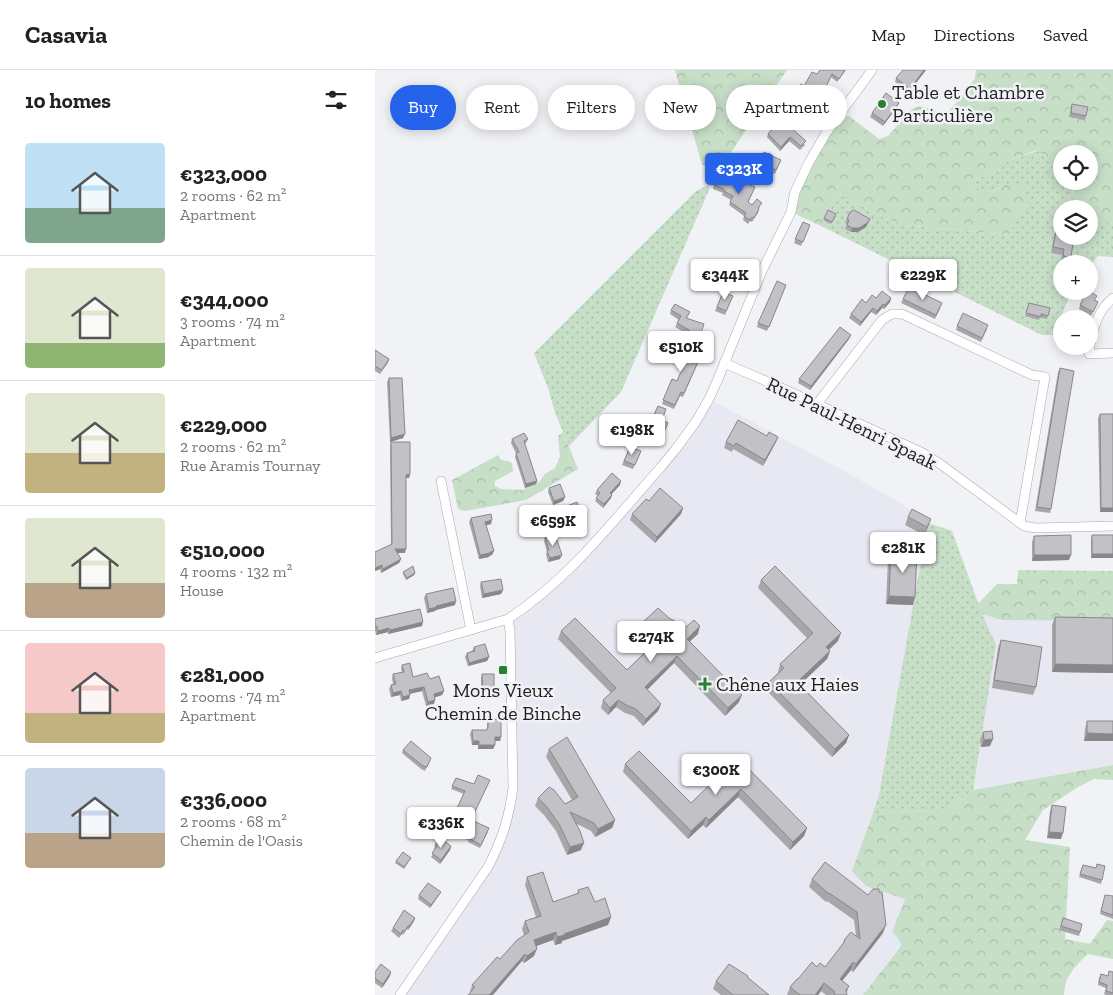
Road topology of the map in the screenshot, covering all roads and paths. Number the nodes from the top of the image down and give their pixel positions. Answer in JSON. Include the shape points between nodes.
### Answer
{"nodes":[{"id":1,"x":872,"y":70,"type":"edge"},
{"id":2,"x":1113,"y":298,"type":"edge"},
{"id":3,"x":1113,"y":353,"type":"edge"},
{"id":4,"x":724,"y":363,"type":"junction"},
{"id":5,"x":817,"y":404,"type":"junction"},
{"id":6,"x":441,"y":481,"type":"dead end"},
{"id":7,"x":1020,"y":523,"type":"junction"},
{"id":8,"x":1113,"y":526,"type":"edge"},
{"id":9,"x":509,"y":619,"type":"junction"},
{"id":10,"x":471,"y":630,"type":"junction"},
{"id":11,"x":375,"y":658,"type":"edge"},
{"id":12,"x":400,"y":995,"type":"edge"}],
"edges":[{"from":1,"to":4,"type":"street","via":[[808,164],[795,192],[791,212],[762,271]]},
{"from":2,"to":3,"type":"street","via":[[1100,312],[1090,339],[1089,354]]},
{"from":4,"to":5,"type":"street","name":"Rue Paul-Henri Spaak"},
{"from":4,"to":9,"type":"street","via":[[695,423],[661,467],[572,568]]},
{"from":5,"to":7,"type":"street","name":"Rue Paul-Henri Spaak","via":[[939,463]]},
{"from":5,"to":7,"type":"street","via":[[882,320],[891,314],[902,314],[1032,375],[1045,377]]},
{"from":6,"to":10,"type":"street"},
{"from":7,"to":8,"type":"street","name":"Rue Paul-Henri Spaak","via":[[1036,528]]},
{"from":9,"to":10,"type":"street"},
{"from":9,"to":12,"type":"street","via":[[513,788],[509,812],[488,867]]},
{"from":10,"to":11,"type":"street"}]}
